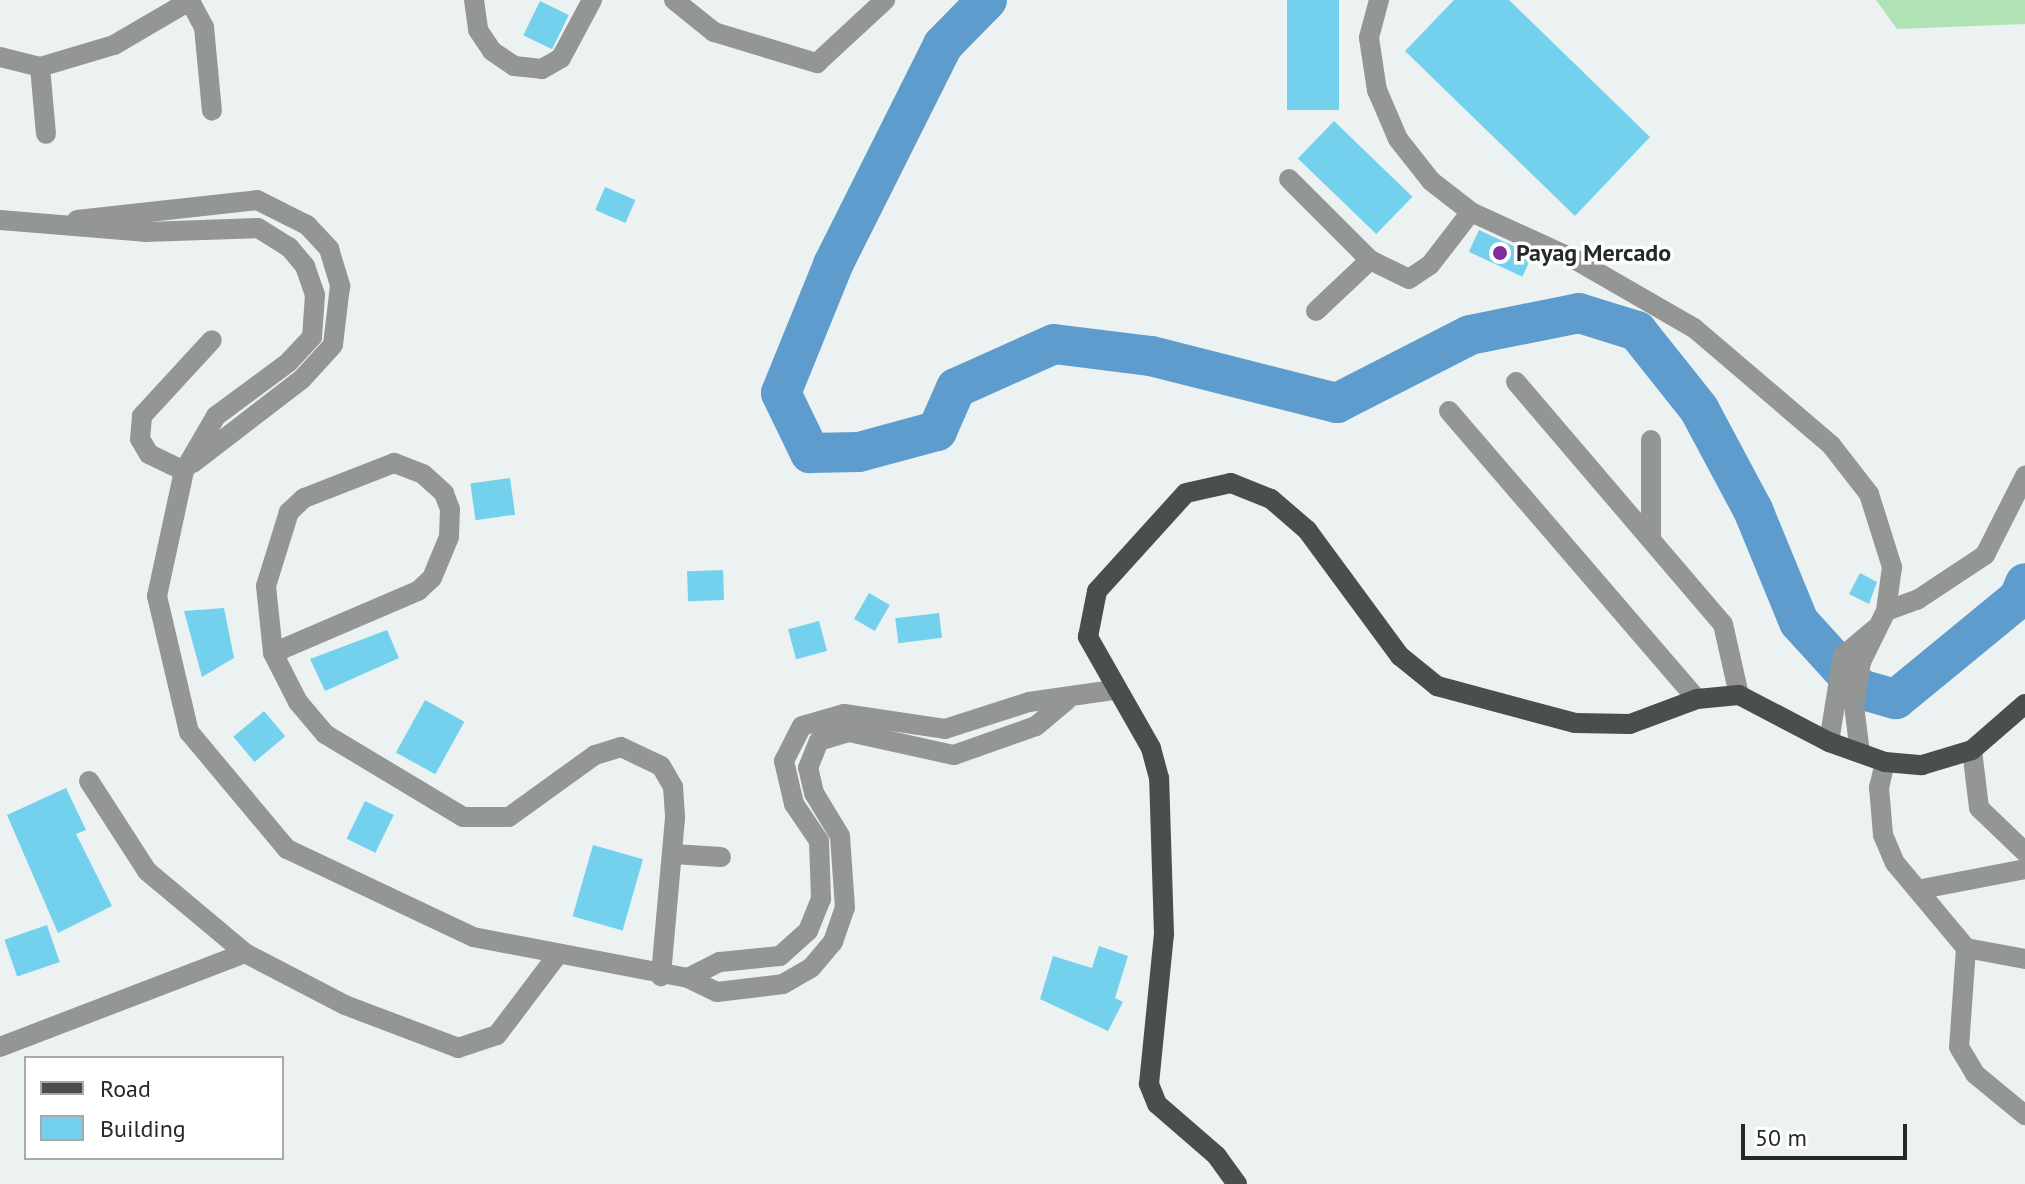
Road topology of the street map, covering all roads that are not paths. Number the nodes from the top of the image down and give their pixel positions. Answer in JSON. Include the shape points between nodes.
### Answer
{"nodes":[{"id":1,"x":190,"y":0,"type":"edge"},
{"id":2,"x":474,"y":0,"type":"edge"},
{"id":3,"x":592,"y":0,"type":"edge"},
{"id":4,"x":885,"y":0,"type":"edge"},
{"id":5,"x":1379,"y":0,"type":"edge"},
{"id":6,"x":686,"y":3,"type":"edge"},
{"id":7,"x":0,"y":57,"type":"edge"},
{"id":8,"x":40,"y":67,"type":"junction"},
{"id":9,"x":212,"y":111,"type":"dead end"},
{"id":10,"x":46,"y":134,"type":"dead end"},
{"id":11,"x":1289,"y":179,"type":"dead end"},
{"id":12,"x":1471,"y":212,"type":"junction"},
{"id":13,"x":0,"y":220,"type":"edge"},
{"id":14,"x":39,"y":226,"type":"junction"},
{"id":15,"x":1370,"y":260,"type":"junction"},
{"id":16,"x":1316,"y":311,"type":"dead end"},
{"id":17,"x":212,"y":340,"type":"dead end"},
{"id":18,"x":1516,"y":382,"type":"dead end"},
{"id":19,"x":1449,"y":411,"type":"dead end"},
{"id":20,"x":1651,"y":440,"type":"dead end"},
{"id":21,"x":184,"y":471,"type":"junction"},
{"id":22,"x":2025,"y":476,"type":"edge"},
{"id":23,"x":1651,"y":537,"type":"junction"},
{"id":24,"x":1880,"y":620,"type":"junction"},
{"id":25,"x":273,"y":653,"type":"junction"},
{"id":26,"x":1113,"y":690,"type":"junction"},
{"id":27,"x":1739,"y":695,"type":"junction"},
{"id":28,"x":1697,"y":699,"type":"junction"},
{"id":29,"x":1067,"y":700,"type":"junction"},
{"id":30,"x":1845,"y":700,"type":"junction"},
{"id":31,"x":2025,"y":704,"type":"edge"},
{"id":32,"x":945,"y":729,"type":"junction"},
{"id":33,"x":1829,"y":742,"type":"junction"},
{"id":34,"x":1972,"y":750,"type":"junction"},
{"id":35,"x":1860,"y":753,"type":"junction"},
{"id":36,"x":954,"y":755,"type":"junction"},
{"id":37,"x":1885,"y":762,"type":"junction"},
{"id":38,"x":89,"y":781,"type":"dead end"},
{"id":39,"x":2025,"y":852,"type":"edge"},
{"id":40,"x":673,"y":854,"type":"junction"},
{"id":41,"x":721,"y":857,"type":"dead end"},
{"id":42,"x":2025,"y":869,"type":"edge"},
{"id":43,"x":1922,"y":889,"type":"junction"},
{"id":44,"x":1966,"y":948,"type":"junction"},
{"id":45,"x":245,"y":953,"type":"junction"},
{"id":46,"x":556,"y":957,"type":"junction"},
{"id":47,"x":2025,"y":959,"type":"edge"},
{"id":48,"x":661,"y":976,"type":"junction"},
{"id":49,"x":688,"y":978,"type":"junction"},
{"id":50,"x":0,"y":1047,"type":"edge"},
{"id":51,"x":2025,"y":1115,"type":"edge"},
{"id":52,"x":1237,"y":1184,"type":"edge"}],
"edges":[{"from":1,"to":8,"type":"street","via":[[114,45]]},
{"from":1,"to":9,"type":"street","via":[[204,27]]},
{"from":2,"to":3,"type":"street","via":[[478,30],[492,51],[514,66],[542,69],[561,58]]},
{"from":4,"to":6,"type":"street","via":[[817,63],[714,32]]},
{"from":5,"to":12,"type":"street","via":[[1369,38],[1377,90],[1398,139],[1431,181]]},
{"from":7,"to":8,"type":"street"},
{"from":8,"to":10,"type":"street"},
{"from":11,"to":15,"type":"street"},
{"from":12,"to":15,"type":"street","via":[[1430,265],[1409,279]]},
{"from":12,"to":24,"type":"street","via":[[1563,253],[1694,328],[1831,445],[1869,494],[1889,544]]},
{"from":13,"to":14,"type":"street"},
{"from":14,"to":21,"type":"street","via":[[258,228],[289,247],[305,266],[315,295],[312,337],[289,362],[216,416]]},
{"from":14,"to":21,"type":"street","via":[[137,209],[257,200],[307,225],[329,249],[340,286],[333,345],[302,379]]},
{"from":15,"to":16,"type":"street"},
{"from":17,"to":21,"type":"street","via":[[142,416],[140,439],[149,454]]},
{"from":18,"to":23,"type":"street"},
{"from":19,"to":28,"type":"street"},
{"from":20,"to":23,"type":"street"},
{"from":21,"to":46,"type":"street","via":[[157,596],[189,732],[287,849],[473,937]]},
{"from":22,"to":24,"type":"street","via":[[1985,555]]},
{"from":23,"to":27,"type":"street","via":[[1723,624]]},
{"from":24,"to":30,"type":"street","via":[[1852,659]]},
{"from":25,"to":25,"type":"street","via":[[266,586],[289,512],[304,498],[394,463],[423,474],[444,493],[449,537],[441,562],[418,591]]},
{"from":25,"to":40,"type":"street","via":[[325,734],[463,817],[509,817],[595,755],[621,747],[640,752],[661,766],[673,787]]},
{"from":26,"to":28,"type":"main road","via":[[1088,637],[1097,591],[1164,511],[1186,493],[1231,483],[1271,499],[1307,530],[1400,656],[1437,686],[1601,728],[1630,724]]},
{"from":26,"to":29,"type":"street"},
{"from":26,"to":52,"type":"main road","via":[[1151,748],[1163,818],[1163,984],[1147,1060],[1149,1084],[1157,1104],[1217,1156]]},
{"from":27,"to":28,"type":"main road"},
{"from":27,"to":33,"type":"main road"},
{"from":29,"to":32,"type":"street","via":[[1029,702]]},
{"from":29,"to":36,"type":"street","via":[[1036,726]]},
{"from":30,"to":33,"type":"street"},
{"from":30,"to":35,"type":"street"},
{"from":31,"to":34,"type":"main road"},
{"from":32,"to":36,"type":"street"},
{"from":32,"to":49,"type":"street","via":[[844,714],[802,726],[784,761],[794,804],[819,841],[821,899],[808,931],[780,956],[720,962]]},
{"from":33,"to":35,"type":"main road"},
{"from":34,"to":37,"type":"main road","via":[[1922,765]]},
{"from":34,"to":39,"type":"street","via":[[1979,808]]},
{"from":35,"to":37,"type":"main road"},
{"from":36,"to":49,"type":"street","via":[[849,732],[819,741],[808,768],[814,793],[840,836],[845,908],[833,942],[811,968],[783,984],[717,992]]},
{"from":37,"to":43,"type":"street","via":[[1879,787],[1883,835],[1895,863]]},
{"from":38,"to":45,"type":"street","via":[[147,871]]},
{"from":40,"to":41,"type":"street"},
{"from":40,"to":48,"type":"street"},
{"from":42,"to":43,"type":"street"},
{"from":43,"to":44,"type":"street"},
{"from":44,"to":47,"type":"street"},
{"from":44,"to":51,"type":"street","via":[[1959,1047],[1975,1074]]},
{"from":45,"to":46,"type":"street","via":[[345,1005],[458,1048],[497,1035]]},
{"from":45,"to":50,"type":"street"},
{"from":46,"to":48,"type":"street"},
{"from":48,"to":49,"type":"street"}]}
